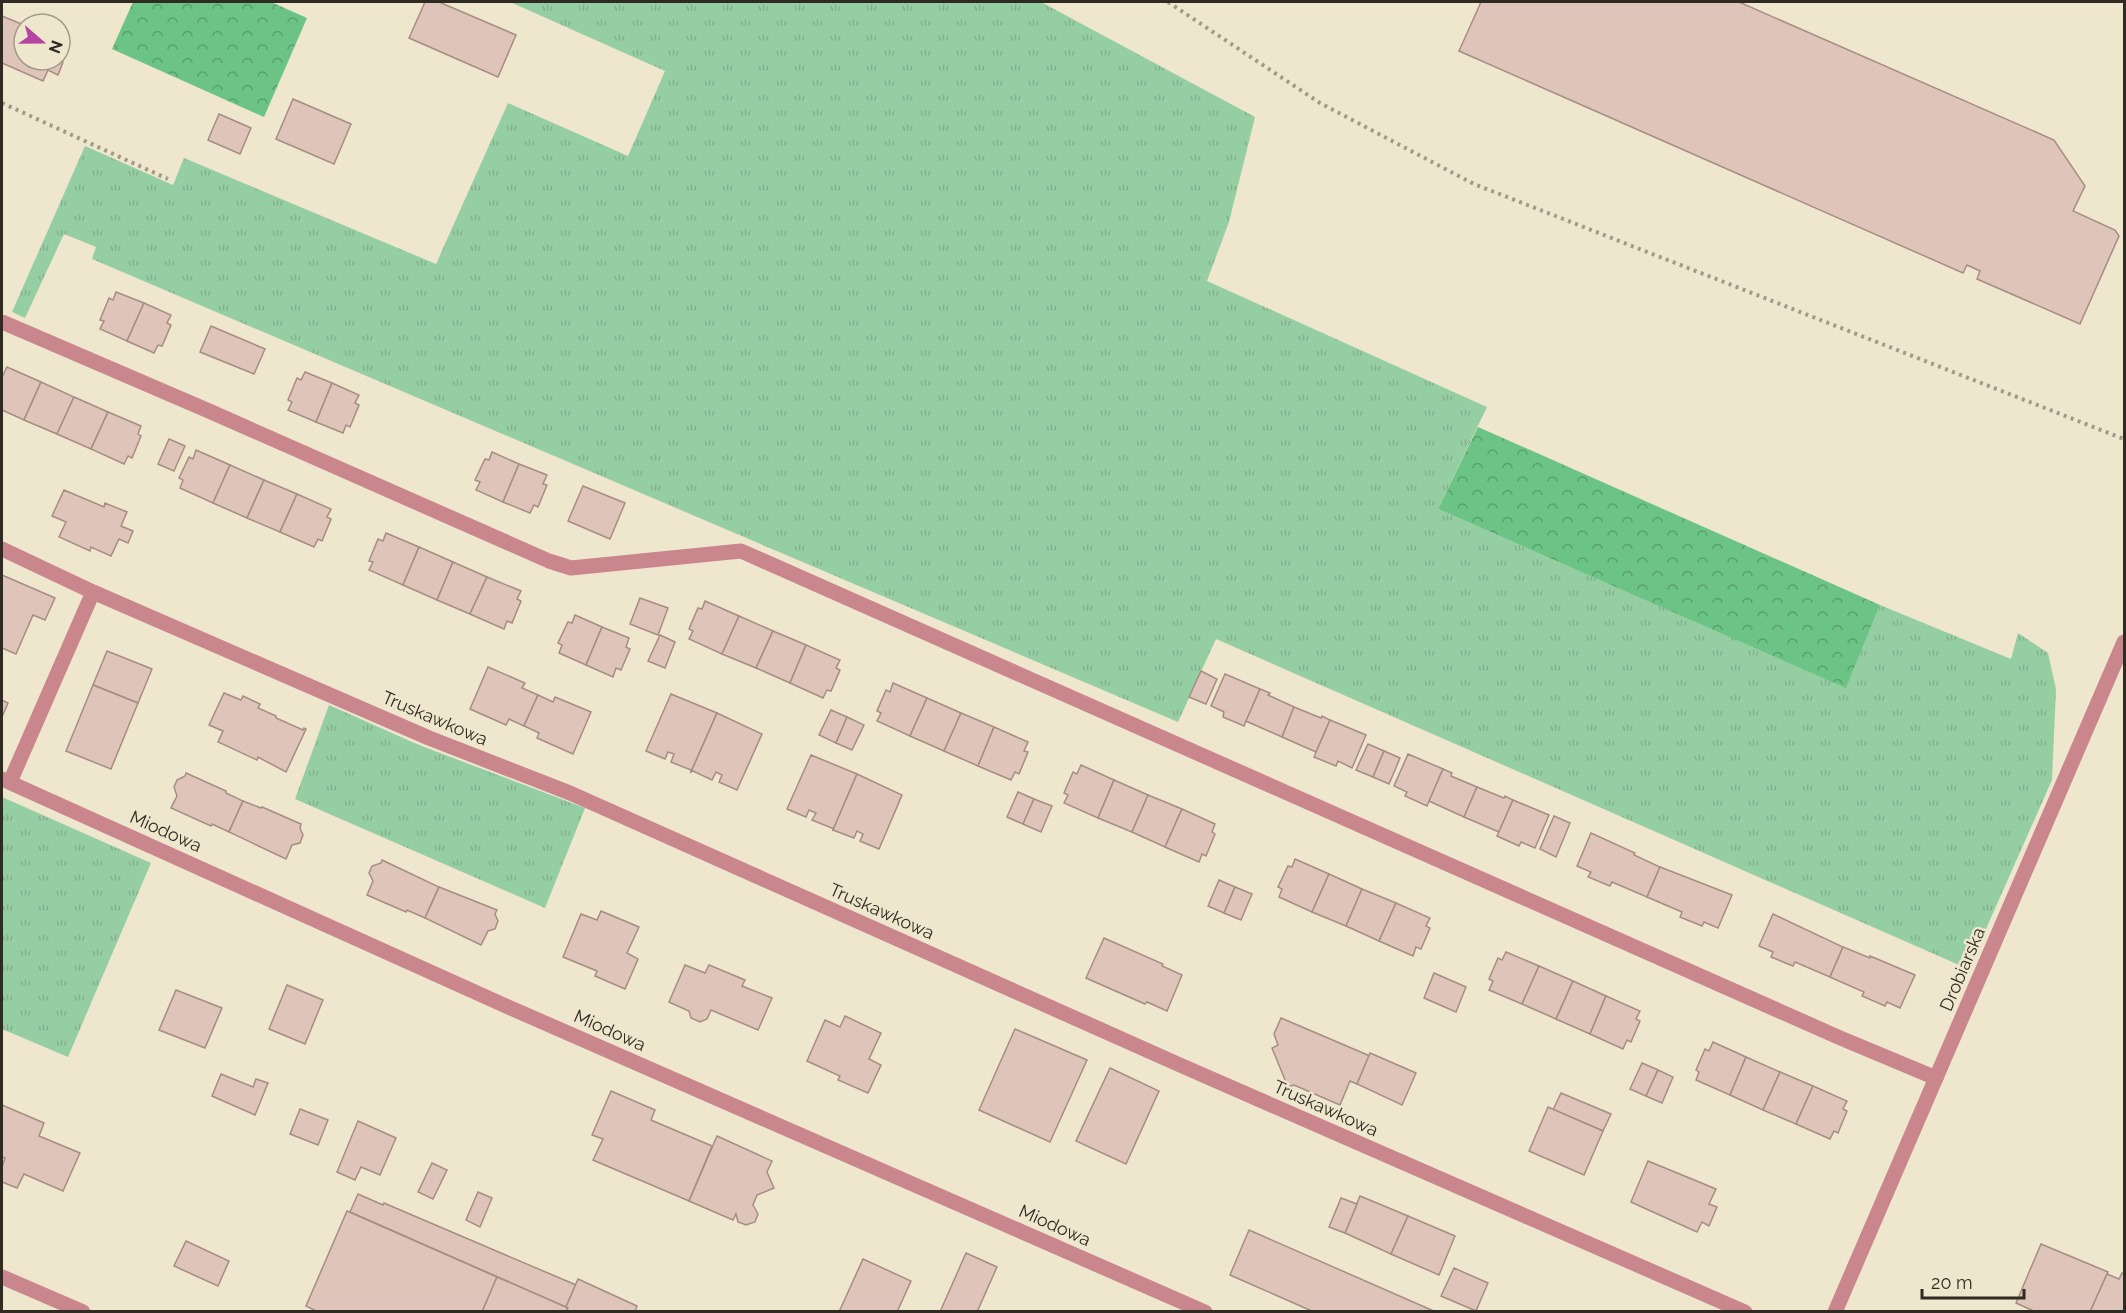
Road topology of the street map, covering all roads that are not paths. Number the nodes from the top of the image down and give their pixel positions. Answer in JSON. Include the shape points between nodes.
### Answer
{"nodes":[{"id":1,"x":2,"y":322,"type":"edge"},
{"id":2,"x":2,"y":549,"type":"edge"},
{"id":3,"x":93,"y":592,"type":"junction"},
{"id":4,"x":2124,"y":642,"type":"edge"},
{"id":5,"x":6,"y":780,"type":"edge"},
{"id":6,"x":1936,"y":1078,"type":"junction"},
{"id":7,"x":2,"y":1276,"type":"edge"},
{"id":8,"x":83,"y":1311,"type":"edge"},
{"id":9,"x":1205,"y":1311,"type":"edge"},
{"id":10,"x":1745,"y":1311,"type":"edge"},
{"id":11,"x":1835,"y":1311,"type":"edge"}],
"edges":[{"from":1,"to":6,"type":"street","via":[[571,568],[741,551]]},
{"from":2,"to":3,"type":"street","name":"Truskawkowa"},
{"from":3,"to":5,"type":"street"},
{"from":3,"to":10,"type":"street","name":"Truskawkowa","via":[[429,738],[570,793]]},
{"from":4,"to":6,"type":"street","name":"Drobiarska"},
{"from":5,"to":9,"type":"street","name":"Miodowa","via":[[506,1006]]},
{"from":6,"to":11,"type":"street","name":"Drobiarska"},
{"from":7,"to":8,"type":"street"}]}
